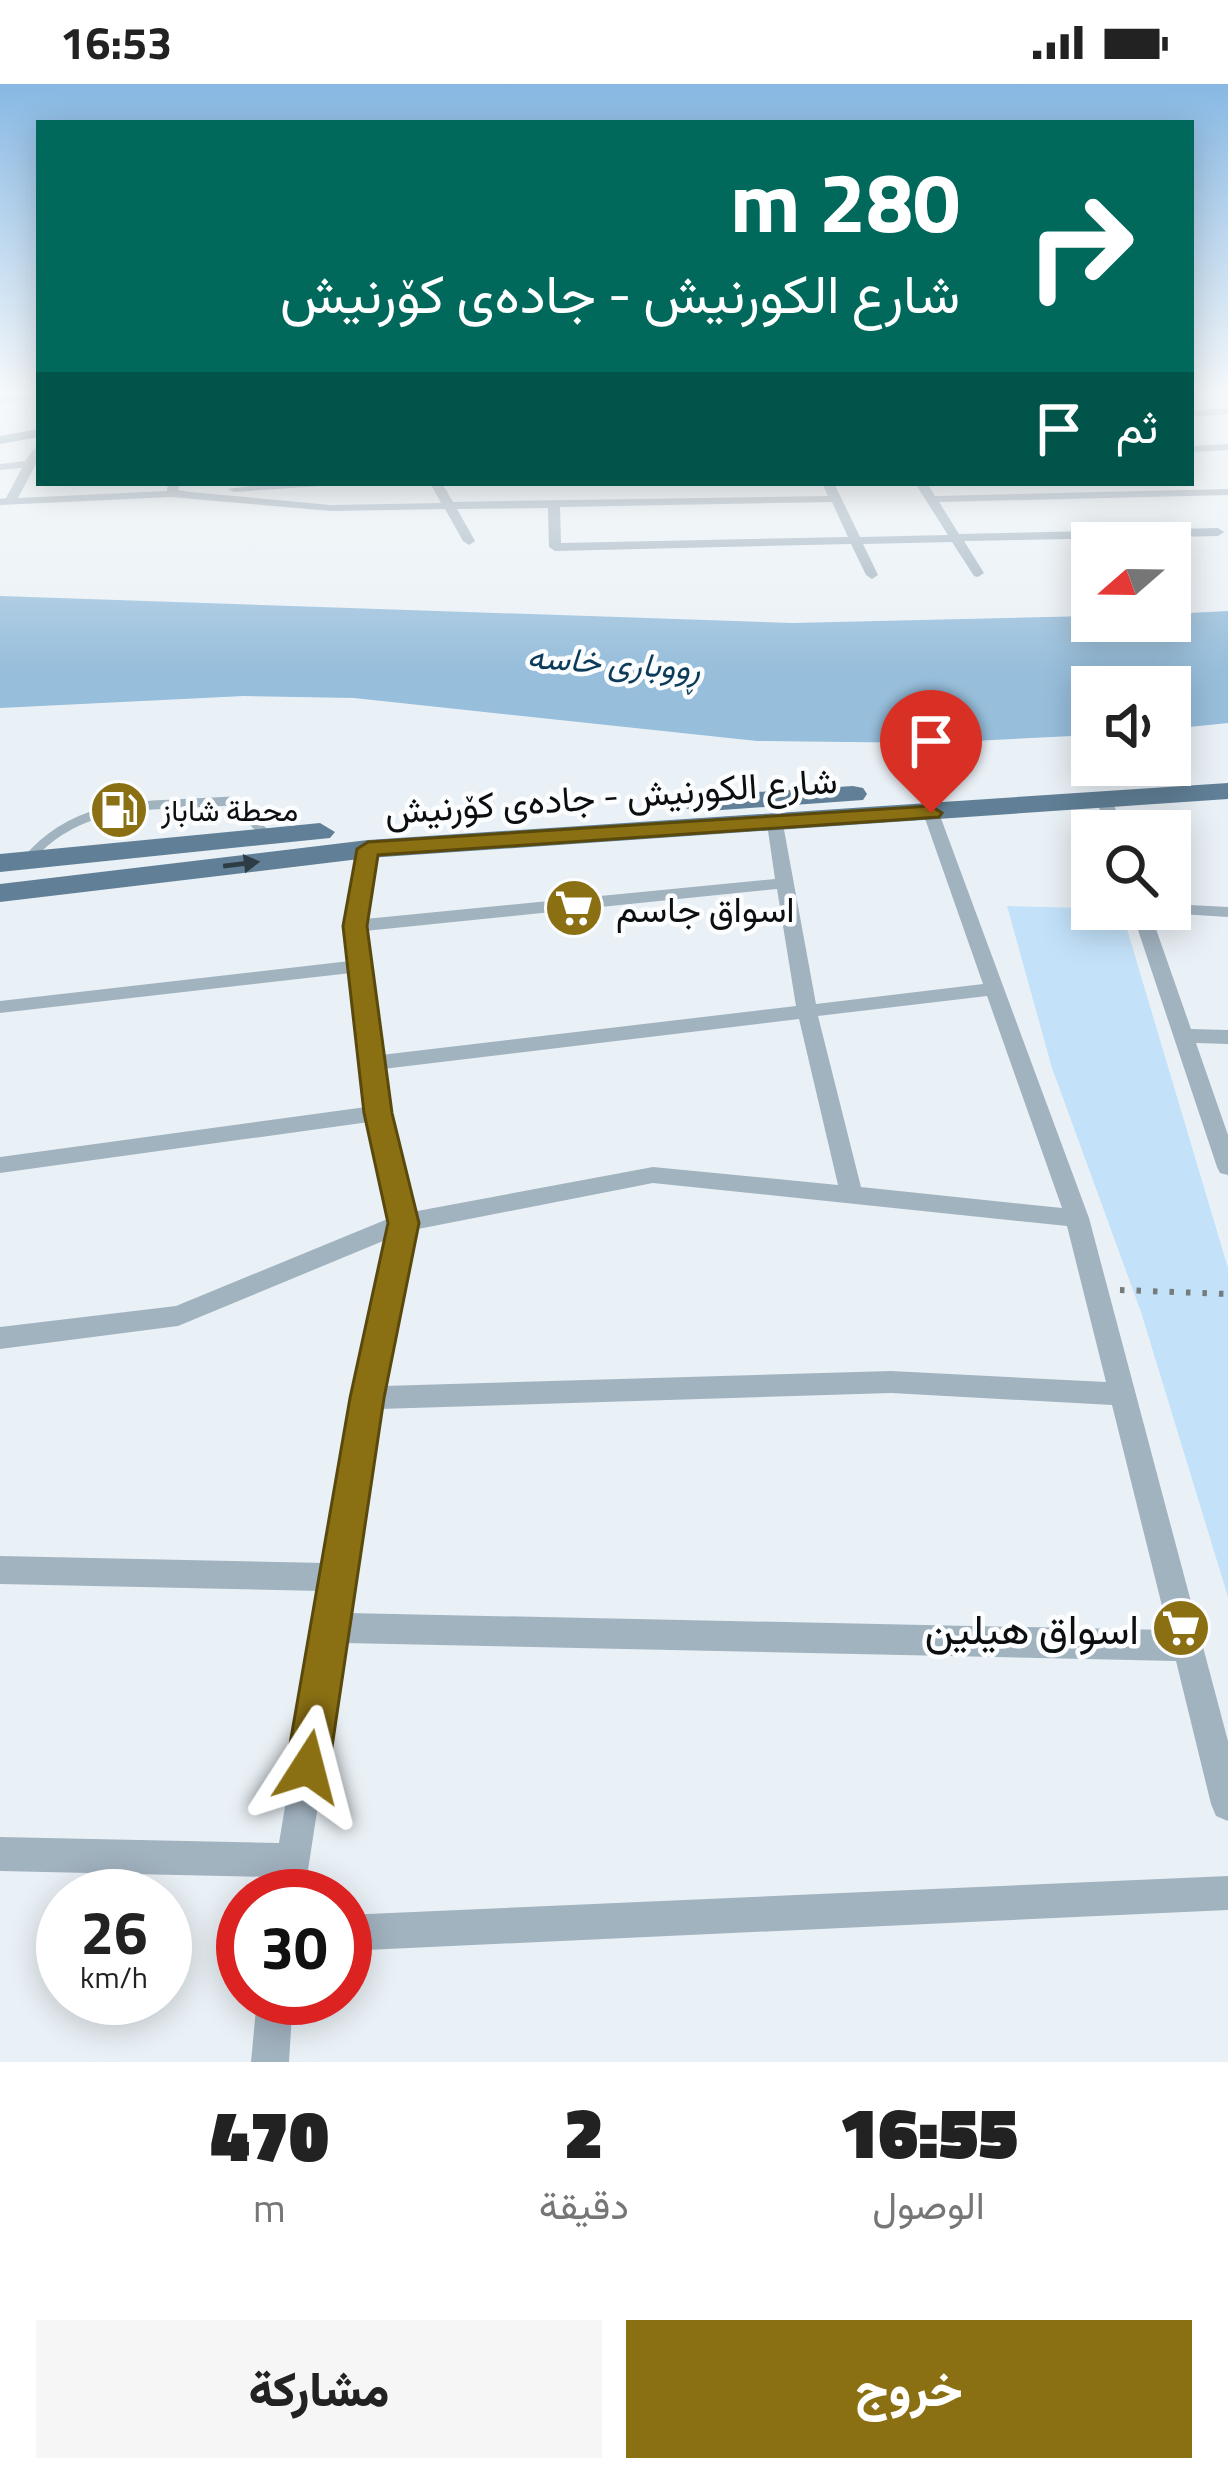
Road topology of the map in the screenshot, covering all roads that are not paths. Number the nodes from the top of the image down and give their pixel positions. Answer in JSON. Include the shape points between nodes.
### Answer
{"nodes":[{"id":1,"x":232,"y":486,"type":"edge"},
{"id":2,"x":438,"y":486,"type":"edge"},
{"id":3,"x":830,"y":486,"type":"edge"},
{"id":4,"x":923,"y":486,"type":"edge"},
{"id":5,"x":1172,"y":486,"type":"edge"},
{"id":6,"x":173,"y":488,"type":"edge"},
{"id":7,"x":1228,"y":492,"type":"edge"},
{"id":8,"x":1182,"y":496,"type":"junction"},
{"id":9,"x":836,"y":499,"type":"junction"},
{"id":10,"x":932,"y":499,"type":"junction"},
{"id":11,"x":5,"y":502,"type":"edge"},
{"id":12,"x":554,"y":505,"type":"junction"},
{"id":13,"x":450,"y":508,"type":"junction"},
{"id":14,"x":1194,"y":508,"type":"dead end"},
{"id":15,"x":1206,"y":520,"type":"dead end"},
{"id":16,"x":1071,"y":536,"type":"edge"},
{"id":17,"x":956,"y":537,"type":"junction"},
{"id":18,"x":1191,"y":537,"type":"edge"},
{"id":19,"x":1223,"y":537,"type":"edge"},
{"id":20,"x":855,"y":540,"type":"junction"},
{"id":21,"x":469,"y":541,"type":"dead end"},
{"id":22,"x":978,"y":573,"type":"dead end"},
{"id":23,"x":872,"y":574,"type":"dead end"},
{"id":24,"x":1228,"y":772,"type":"edge"},
{"id":25,"x":1228,"y":791,"type":"edge"},
{"id":26,"x":1104,"y":799,"type":"junction"},
{"id":27,"x":1108,"y":810,"type":"edge"},
{"id":28,"x":931,"y":813,"type":"junction"},
{"id":29,"x":775,"y":824,"type":"junction"},
{"id":30,"x":267,"y":836,"type":"junction"},
{"id":31,"x":368,"y":849,"type":"junction"},
{"id":32,"x":166,"y":859,"type":"junction"},
{"id":33,"x":14,"y":861,"type":"edge"},
{"id":34,"x":74,"y":870,"type":"junction"},
{"id":35,"x":785,"y":883,"type":"junction"},
{"id":36,"x":0,"y":892,"type":"edge"},
{"id":37,"x":1191,"y":909,"type":"edge"},
{"id":38,"x":1228,"y":911,"type":"edge"},
{"id":39,"x":355,"y":926,"type":"junction"},
{"id":40,"x":1147,"y":930,"type":"edge"},
{"id":41,"x":360,"y":966,"type":"junction"},
{"id":42,"x":993,"y":989,"type":"junction"},
{"id":43,"x":0,"y":1007,"type":"edge"},
{"id":44,"x":807,"y":1011,"type":"junction"},
{"id":45,"x":1183,"y":1036,"type":"junction"},
{"id":46,"x":1228,"y":1037,"type":"edge"},
{"id":47,"x":372,"y":1063,"type":"junction"},
{"id":48,"x":378,"y":1113,"type":"junction"},
{"id":49,"x":1226,"y":1157,"type":"edge"},
{"id":50,"x":0,"y":1165,"type":"edge"},
{"id":51,"x":852,"y":1196,"type":"junction"},
{"id":52,"x":1077,"y":1218,"type":"junction"},
{"id":53,"x":404,"y":1223,"type":"junction"},
{"id":54,"x":0,"y":1337,"type":"edge"},
{"id":55,"x":1121,"y":1394,"type":"junction"},
{"id":56,"x":367,"y":1398,"type":"junction"},
{"id":57,"x":0,"y":1570,"type":"edge"},
{"id":58,"x":338,"y":1577,"type":"junction"},
{"id":59,"x":330,"y":1628,"type":"junction"},
{"id":60,"x":1184,"y":1646,"type":"junction"},
{"id":61,"x":1228,"y":1804,"type":"edge"},
{"id":62,"x":0,"y":1854,"type":"edge"},
{"id":63,"x":292,"y":1860,"type":"junction"},
{"id":64,"x":291,"y":1869,"type":"edge"},
{"id":65,"x":1228,"y":1893,"type":"edge"},
{"id":66,"x":372,"y":1932,"type":"edge"},
{"id":67,"x":273,"y":2025,"type":"edge"},
{"id":68,"x":270,"y":2062,"type":"edge"}],
"edges":[{"from":1,"to":6,"type":"street"},
{"from":2,"to":13,"type":"street"},
{"from":3,"to":9,"type":"street"},
{"from":4,"to":10,"type":"street"},
{"from":5,"to":8,"type":"street"},
{"from":6,"to":11,"type":"street"},
{"from":6,"to":13,"type":"street","via":[[331,508]]},
{"from":7,"to":8,"type":"street"},
{"from":8,"to":10,"type":"street"},
{"from":8,"to":14,"type":"street"},
{"from":9,"to":12,"type":"street"},
{"from":9,"to":20,"type":"street"},
{"from":10,"to":17,"type":"street"},
{"from":12,"to":13,"type":"street"},
{"from":12,"to":20,"type":"street","via":[[555,548]]},
{"from":13,"to":21,"type":"street"},
{"from":15,"to":19,"type":"street"},
{"from":16,"to":17,"type":"street"},
{"from":17,"to":20,"type":"street"},
{"from":17,"to":22,"type":"street"},
{"from":18,"to":19,"type":"street"},
{"from":20,"to":23,"type":"street"},
{"from":24,"to":30,"type":"main road","name":"شارع الكورنيش - جادەی کۆرنیش"},
{"from":25,"to":26,"type":"main road","name":"شارع الكورنيش - جادەی کۆرنیش"},
{"from":26,"to":27,"type":"street"},
{"from":26,"to":28,"type":"main road","name":"شارع الكورنيش - جادەی کۆرنیش"},
{"from":28,"to":29,"type":"main road","name":"شارع الكورنيش - جادەی کۆرنیش"},
{"from":28,"to":42,"type":"street"},
{"from":29,"to":31,"type":"main road","name":"شارع الكورنيش - جادەی کۆرنیش"},
{"from":29,"to":35,"type":"street"},
{"from":30,"to":32,"type":"main road","name":"شارع الكورنيش - جادەی کۆرنیش"},
{"from":30,"to":33,"type":"lane","via":[[231,801],[93,812]]},
{"from":32,"to":31,"type":"main road","name":"شارع الكورنيش - جادەی کۆرنیش","one_way":true},
{"from":31,"to":39,"type":"street"},
{"from":32,"to":34,"type":"main road","name":"شارع الكورنيش - جادەی کۆرنیش"},
{"from":33,"to":34,"type":"main road","name":"شارع الكورنيش - جادەی کۆرنیش"},
{"from":34,"to":36,"type":"main road","name":"شارع الكورنيش - جادەی کۆرنیش"},
{"from":35,"to":39,"type":"street"},
{"from":35,"to":44,"type":"street"},
{"from":37,"to":38,"type":"street"},
{"from":39,"to":41,"type":"street"},
{"from":40,"to":45,"type":"street"},
{"from":41,"to":43,"type":"street"},
{"from":41,"to":47,"type":"street"},
{"from":42,"to":44,"type":"street"},
{"from":42,"to":52,"type":"street"},
{"from":44,"to":47,"type":"street"},
{"from":44,"to":51,"type":"street"},
{"from":45,"to":46,"type":"street"},
{"from":45,"to":49,"type":"street"},
{"from":47,"to":48,"type":"street"},
{"from":48,"to":50,"type":"street"},
{"from":48,"to":53,"type":"street"},
{"from":51,"to":52,"type":"street"},
{"from":51,"to":53,"type":"street","via":[[653,1175]]},
{"from":52,"to":55,"type":"street"},
{"from":53,"to":54,"type":"street","via":[[178,1316]]},
{"from":53,"to":56,"type":"street"},
{"from":55,"to":56,"type":"street","via":[[891,1382]]},
{"from":55,"to":60,"type":"street"},
{"from":56,"to":58,"type":"street"},
{"from":57,"to":58,"type":"street"},
{"from":58,"to":59,"type":"street"},
{"from":59,"to":60,"type":"street"},
{"from":59,"to":63,"type":"street"},
{"from":60,"to":61,"type":"street"},
{"from":62,"to":63,"type":"street"},
{"from":63,"to":64,"type":"street"},
{"from":65,"to":66,"type":"street"},
{"from":67,"to":68,"type":"street"}]}
